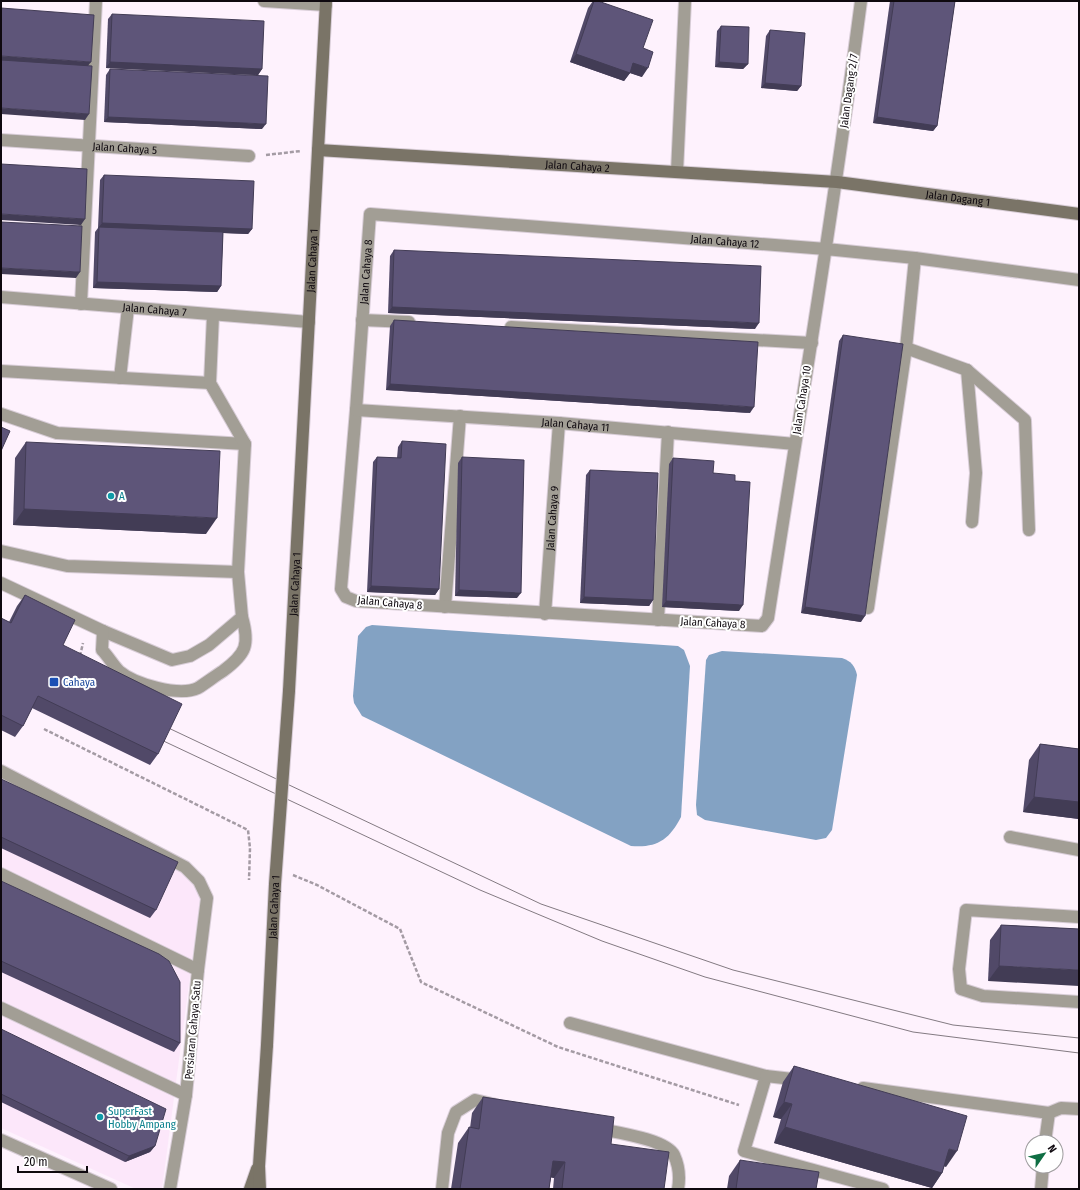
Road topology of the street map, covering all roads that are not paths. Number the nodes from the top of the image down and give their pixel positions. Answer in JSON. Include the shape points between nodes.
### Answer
{"nodes":[{"id":1,"x":96,"y":1,"type":"edge"},
{"id":2,"x":264,"y":1,"type":"edge"},
{"id":3,"x":685,"y":1,"type":"edge"},
{"id":4,"x":861,"y":1,"type":"edge"},
{"id":5,"x":326,"y":3,"type":"edge"},
{"id":6,"x":1,"y":140,"type":"edge"},
{"id":7,"x":90,"y":145,"type":"junction"},
{"id":8,"x":318,"y":150,"type":"junction"},
{"id":9,"x":249,"y":156,"type":"road end"},
{"id":10,"x":677,"y":172,"type":"junction"},
{"id":11,"x":837,"y":182,"type":"junction"},
{"id":12,"x":370,"y":214,"type":"joint"},
{"id":13,"x":1079,"y":214,"type":"edge"},
{"id":14,"x":826,"y":249,"type":"junction"},
{"id":15,"x":915,"y":258,"type":"junction"},
{"id":16,"x":1079,"y":280,"type":"edge"},
{"id":17,"x":1,"y":297,"type":"edge"},
{"id":18,"x":82,"y":304,"type":"junction"},
{"id":19,"x":128,"y":308,"type":"junction"},
{"id":20,"x":212,"y":315,"type":"junction"},
{"id":21,"x":362,"y":320,"type":"junction"},
{"id":22,"x":309,"y":322,"type":"junction"},
{"id":23,"x":417,"y":322,"type":"edge"},
{"id":24,"x":496,"y":326,"type":"edge"},
{"id":25,"x":812,"y":343,"type":"junction"},
{"id":26,"x":906,"y":348,"type":"junction"},
{"id":27,"x":967,"y":370,"type":"junction"},
{"id":28,"x":1,"y":371,"type":"edge"},
{"id":29,"x":120,"y":378,"type":"junction"},
{"id":30,"x":210,"y":382,"type":"junction"},
{"id":31,"x":356,"y":410,"type":"junction"},
{"id":32,"x":1,"y":414,"type":"edge"},
{"id":33,"x":460,"y":416,"type":"junction"},
{"id":34,"x":559,"y":423,"type":"junction"},
{"id":35,"x":668,"y":432,"type":"junction"},
{"id":36,"x":244,"y":444,"type":"junction"},
{"id":37,"x":795,"y":444,"type":"junction"},
{"id":38,"x":972,"y":522,"type":"dead end"},
{"id":39,"x":1029,"y":530,"type":"dead end"},
{"id":40,"x":1,"y":551,"type":"edge"},
{"id":41,"x":238,"y":572,"type":"junction"},
{"id":42,"x":1,"y":583,"type":"edge"},
{"id":43,"x":445,"y":607,"type":"junction"},
{"id":44,"x":868,"y":608,"type":"edge"},
{"id":45,"x":545,"y":614,"type":"junction"},
{"id":46,"x":242,"y":617,"type":"junction"},
{"id":47,"x":768,"y":618,"type":"joint"},
{"id":48,"x":658,"y":620,"type":"junction"},
{"id":49,"x":103,"y":631,"type":"junction"},
{"id":50,"x":1,"y":771,"type":"edge"},
{"id":51,"x":1010,"y":837,"type":"dead end"},
{"id":52,"x":1079,"y":850,"type":"edge"},
{"id":53,"x":1,"y":874,"type":"edge"},
{"id":54,"x":1079,"y":918,"type":"edge"},
{"id":55,"x":198,"y":970,"type":"junction"},
{"id":56,"x":1079,"y":1002,"type":"edge"},
{"id":57,"x":1,"y":1008,"type":"edge"},
{"id":58,"x":570,"y":1023,"type":"dead end"},
{"id":59,"x":766,"y":1076,"type":"junction"},
{"id":60,"x":814,"y":1082,"type":"edge"},
{"id":61,"x":853,"y":1087,"type":"edge"},
{"id":62,"x":186,"y":1095,"type":"junction"},
{"id":63,"x":505,"y":1107,"type":"edge"},
{"id":64,"x":1079,"y":1110,"type":"edge"},
{"id":65,"x":1049,"y":1113,"type":"junction"},
{"id":66,"x":581,"y":1124,"type":"edge"},
{"id":67,"x":1046,"y":1134,"type":"edge"},
{"id":68,"x":1,"y":1140,"type":"edge"},
{"id":69,"x":259,"y":1166,"type":"junction"},
{"id":70,"x":1042,"y":1174,"type":"edge"},
{"id":71,"x":112,"y":1189,"type":"edge"},
{"id":72,"x":170,"y":1189,"type":"edge"},
{"id":73,"x":250,"y":1189,"type":"edge"},
{"id":74,"x":260,"y":1189,"type":"edge"},
{"id":75,"x":442,"y":1189,"type":"edge"},
{"id":76,"x":678,"y":1189,"type":"edge"},
{"id":77,"x":883,"y":1189,"type":"edge"},
{"id":78,"x":1041,"y":1189,"type":"edge"}],
"edges":[{"from":1,"to":7,"type":"street"},
{"from":2,"to":5,"type":"street"},
{"from":3,"to":10,"type":"street"},
{"from":4,"to":11,"type":"street","name":"Jalan Dagang 2/7"},
{"from":5,"to":8,"type":"street","name":"Jalan Cahaya 1"},
{"from":6,"to":7,"type":"street","name":"Jalan Cahaya 5"},
{"from":7,"to":9,"type":"street","name":"Jalan Cahaya 5"},
{"from":7,"to":18,"type":"street"},
{"from":8,"to":10,"type":"street","name":"Jalan Cahaya 2"},
{"from":8,"to":22,"type":"street","name":"Jalan Cahaya 1"},
{"from":10,"to":11,"type":"street","name":"Jalan Cahaya 2"},
{"from":11,"to":13,"type":"street","name":"Jalan Dagang 1"},
{"from":11,"to":14,"type":"street","name":"Jalan Cahaya 10"},
{"from":12,"to":14,"type":"street","name":"Jalan Cahaya 12"},
{"from":12,"to":21,"type":"street","name":"Jalan Cahaya 8"},
{"from":14,"to":15,"type":"street","name":"Jalan Cahaya 12"},
{"from":14,"to":25,"type":"street","name":"Jalan Cahaya 10"},
{"from":15,"to":16,"type":"street","name":"Jalan Cahaya 12"},
{"from":15,"to":26,"type":"street"},
{"from":17,"to":18,"type":"street","name":"Jalan Cahaya 7"},
{"from":18,"to":19,"type":"street","name":"Jalan Cahaya 7"},
{"from":19,"to":20,"type":"street","name":"Jalan Cahaya 7"},
{"from":19,"to":29,"type":"street"},
{"from":20,"to":22,"type":"street","name":"Jalan Cahaya 7"},
{"from":20,"to":30,"type":"street"},
{"from":21,"to":23,"type":"street"},
{"from":21,"to":31,"type":"street","name":"Jalan Cahaya 8"},
{"from":22,"to":69,"type":"street","name":"Jalan Cahaya 1","bridge":true},
{"from":24,"to":25,"type":"street"},
{"from":25,"to":37,"type":"street","name":"Jalan Cahaya 10"},
{"from":26,"to":27,"type":"street"},
{"from":26,"to":44,"type":"street"},
{"from":27,"to":38,"type":"street","via":[[976,473]]},
{"from":27,"to":39,"type":"street","via":[[1025,420]]},
{"from":28,"to":29,"type":"street"},
{"from":29,"to":30,"type":"street"},
{"from":30,"to":36,"type":"street"},
{"from":31,"to":33,"type":"street","name":"Jalan Cahaya 11"},
{"from":31,"to":43,"type":"street","name":"Jalan Cahaya 8","via":[[341,589],[346,597],[356,601]]},
{"from":32,"to":36,"type":"street","via":[[57,434]]},
{"from":33,"to":34,"type":"street","name":"Jalan Cahaya 11"},
{"from":33,"to":43,"type":"street"},
{"from":34,"to":35,"type":"street","name":"Jalan Cahaya 11"},
{"from":34,"to":45,"type":"street","name":"Jalan Cahaya 9"},
{"from":35,"to":37,"type":"street","name":"Jalan Cahaya 11"},
{"from":35,"to":48,"type":"street"},
{"from":36,"to":41,"type":"street"},
{"from":37,"to":47,"type":"street","name":"Jalan Cahaya 10"},
{"from":40,"to":41,"type":"street","via":[[67,566]]},
{"from":41,"to":46,"type":"street"},
{"from":42,"to":49,"type":"street"},
{"from":43,"to":45,"type":"street","name":"Jalan Cahaya 8"},
{"from":45,"to":48,"type":"street","name":"Jalan Cahaya 8"},
{"from":46,"to":49,"type":"street","via":[[209,645],[190,656],[172,660]]},
{"from":46,"to":49,"type":"street","via":[[246,646],[236,661],[196,688],[184,690],[165,689],[135,680],[120,671],[102,650]]},
{"from":47,"to":48,"type":"street","name":"Jalan Cahaya 8","via":[[762,626]]},
{"from":50,"to":55,"type":"street","via":[[185,867],[199,881],[207,898]]},
{"from":51,"to":52,"type":"street"},
{"from":53,"to":55,"type":"street","name":"Persiaran Cahaya Satu"},
{"from":54,"to":56,"type":"street","via":[[966,910],[959,969],[961,989],[983,996]]},
{"from":55,"to":62,"type":"street","name":"Persiaran Cahaya Satu"},
{"from":57,"to":62,"type":"street"},
{"from":58,"to":59,"type":"street"},
{"from":59,"to":60,"type":"street"},
{"from":59,"to":77,"type":"street","via":[[744,1151]]},
{"from":61,"to":65,"type":"street"},
{"from":62,"to":72,"type":"street","name":"Persiaran Cahaya Satu"},
{"from":63,"to":75,"type":"street","via":[[475,1100],[456,1112],[448,1133]]},
{"from":64,"to":65,"type":"street","via":[[1061,1108]]},
{"from":65,"to":67,"type":"street"},
{"from":66,"to":76,"type":"street","via":[[657,1142],[674,1154],[680,1178]]},
{"from":68,"to":71,"type":"street"},
{"from":69,"to":73,"type":"street","name":"Jalan Cahaya 1"},
{"from":69,"to":74,"type":"street","name":"Jalan Cahaya 1"},
{"from":70,"to":78,"type":"street"}]}
